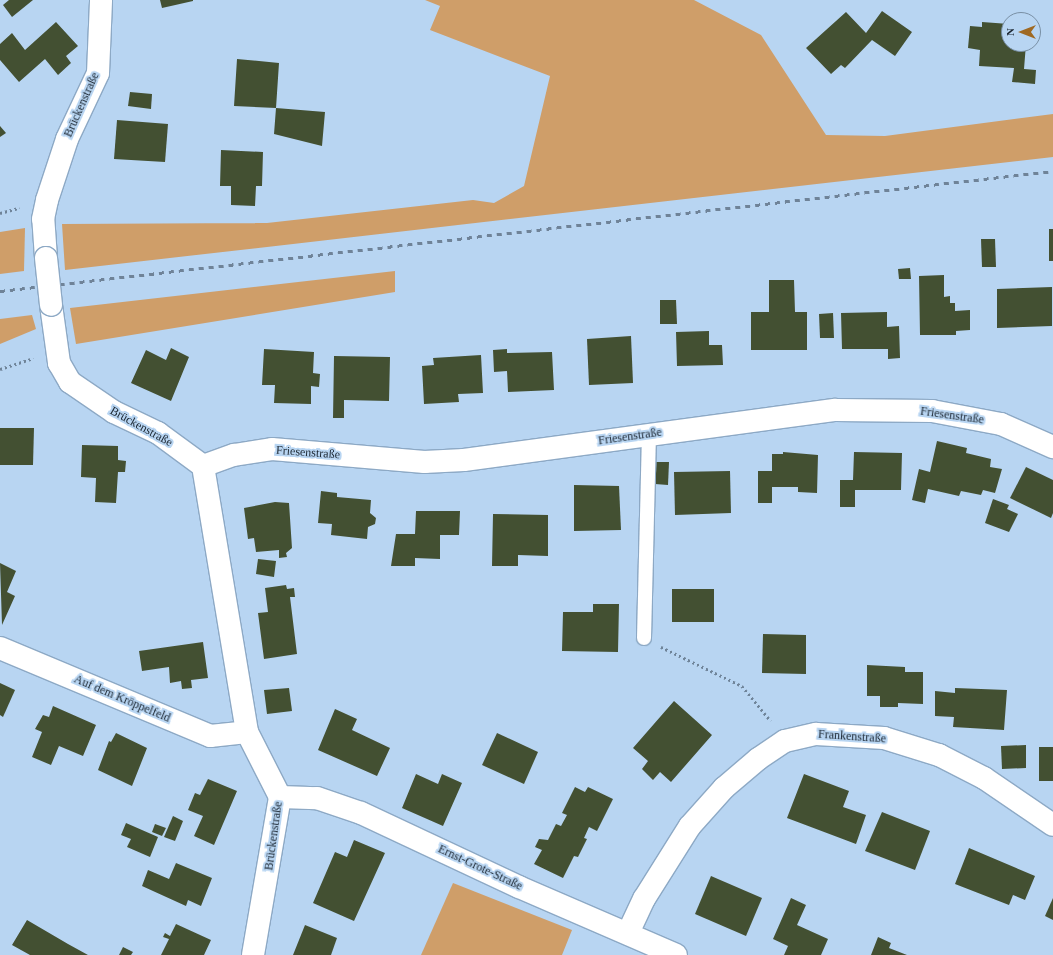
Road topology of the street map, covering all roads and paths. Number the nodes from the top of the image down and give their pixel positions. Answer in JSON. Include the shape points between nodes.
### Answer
{"nodes":[{"id":1,"x":101,"y":0,"type":"edge"},
{"id":2,"x":57,"y":352,"type":"junction"},
{"id":3,"x":0,"y":369,"type":"edge"},
{"id":4,"x":649,"y":434,"type":"junction"},
{"id":5,"x":1053,"y":447,"type":"edge"},
{"id":6,"x":203,"y":466,"type":"junction"},
{"id":7,"x":644,"y":638,"type":"dead end"},
{"id":8,"x":661,"y":647,"type":"dead end"},
{"id":9,"x":0,"y":648,"type":"edge"},
{"id":10,"x":771,"y":720,"type":"dead end"},
{"id":11,"x":247,"y":732,"type":"junction"},
{"id":12,"x":280,"y":797,"type":"junction"},
{"id":13,"x":1053,"y":825,"type":"edge"},
{"id":14,"x":628,"y":933,"type":"junction"},
{"id":15,"x":253,"y":955,"type":"edge"},
{"id":16,"x":676,"y":955,"type":"edge"}],
"edges":[{"from":1,"to":2,"type":"street","name":"Brückenstraße","bridge":true,"via":[[98,73],[67,139],[43,219]]},
{"from":2,"to":3,"type":"path"},
{"from":2,"to":6,"type":"street","name":"Brückenstraße","via":[[59,363],[70,382],[114,412],[158,433]]},
{"from":4,"to":5,"type":"street","name":"Friesenstraße","via":[[836,410],[932,411],[1001,424]]},
{"from":4,"to":6,"type":"street","name":"Friesenstraße","via":[[457,460],[424,462],[272,450],[234,455]]},
{"from":4,"to":7,"type":"lane"},
{"from":6,"to":11,"type":"street","name":"Brückenstraße"},
{"from":8,"to":10,"type":"path","via":[[742,686]]},
{"from":9,"to":11,"type":"street","name":"Auf dem Kröppelfeld","via":[[210,736]]},
{"from":11,"to":12,"type":"street","name":"Brückenstraße"},
{"from":12,"to":14,"type":"street","name":"Ernst-Grote-Straße","via":[[317,798],[361,814],[519,887]]},
{"from":12,"to":15,"type":"street","name":"Brückenstraße"},
{"from":13,"to":14,"type":"street","name":"Frankenstraße","via":[[984,778],[939,755],[884,738],[816,734],[785,741],[758,759],[724,788],[690,826],[644,899]]},
{"from":14,"to":16,"type":"street","name":"Ernst-Grote-Straße"}]}
